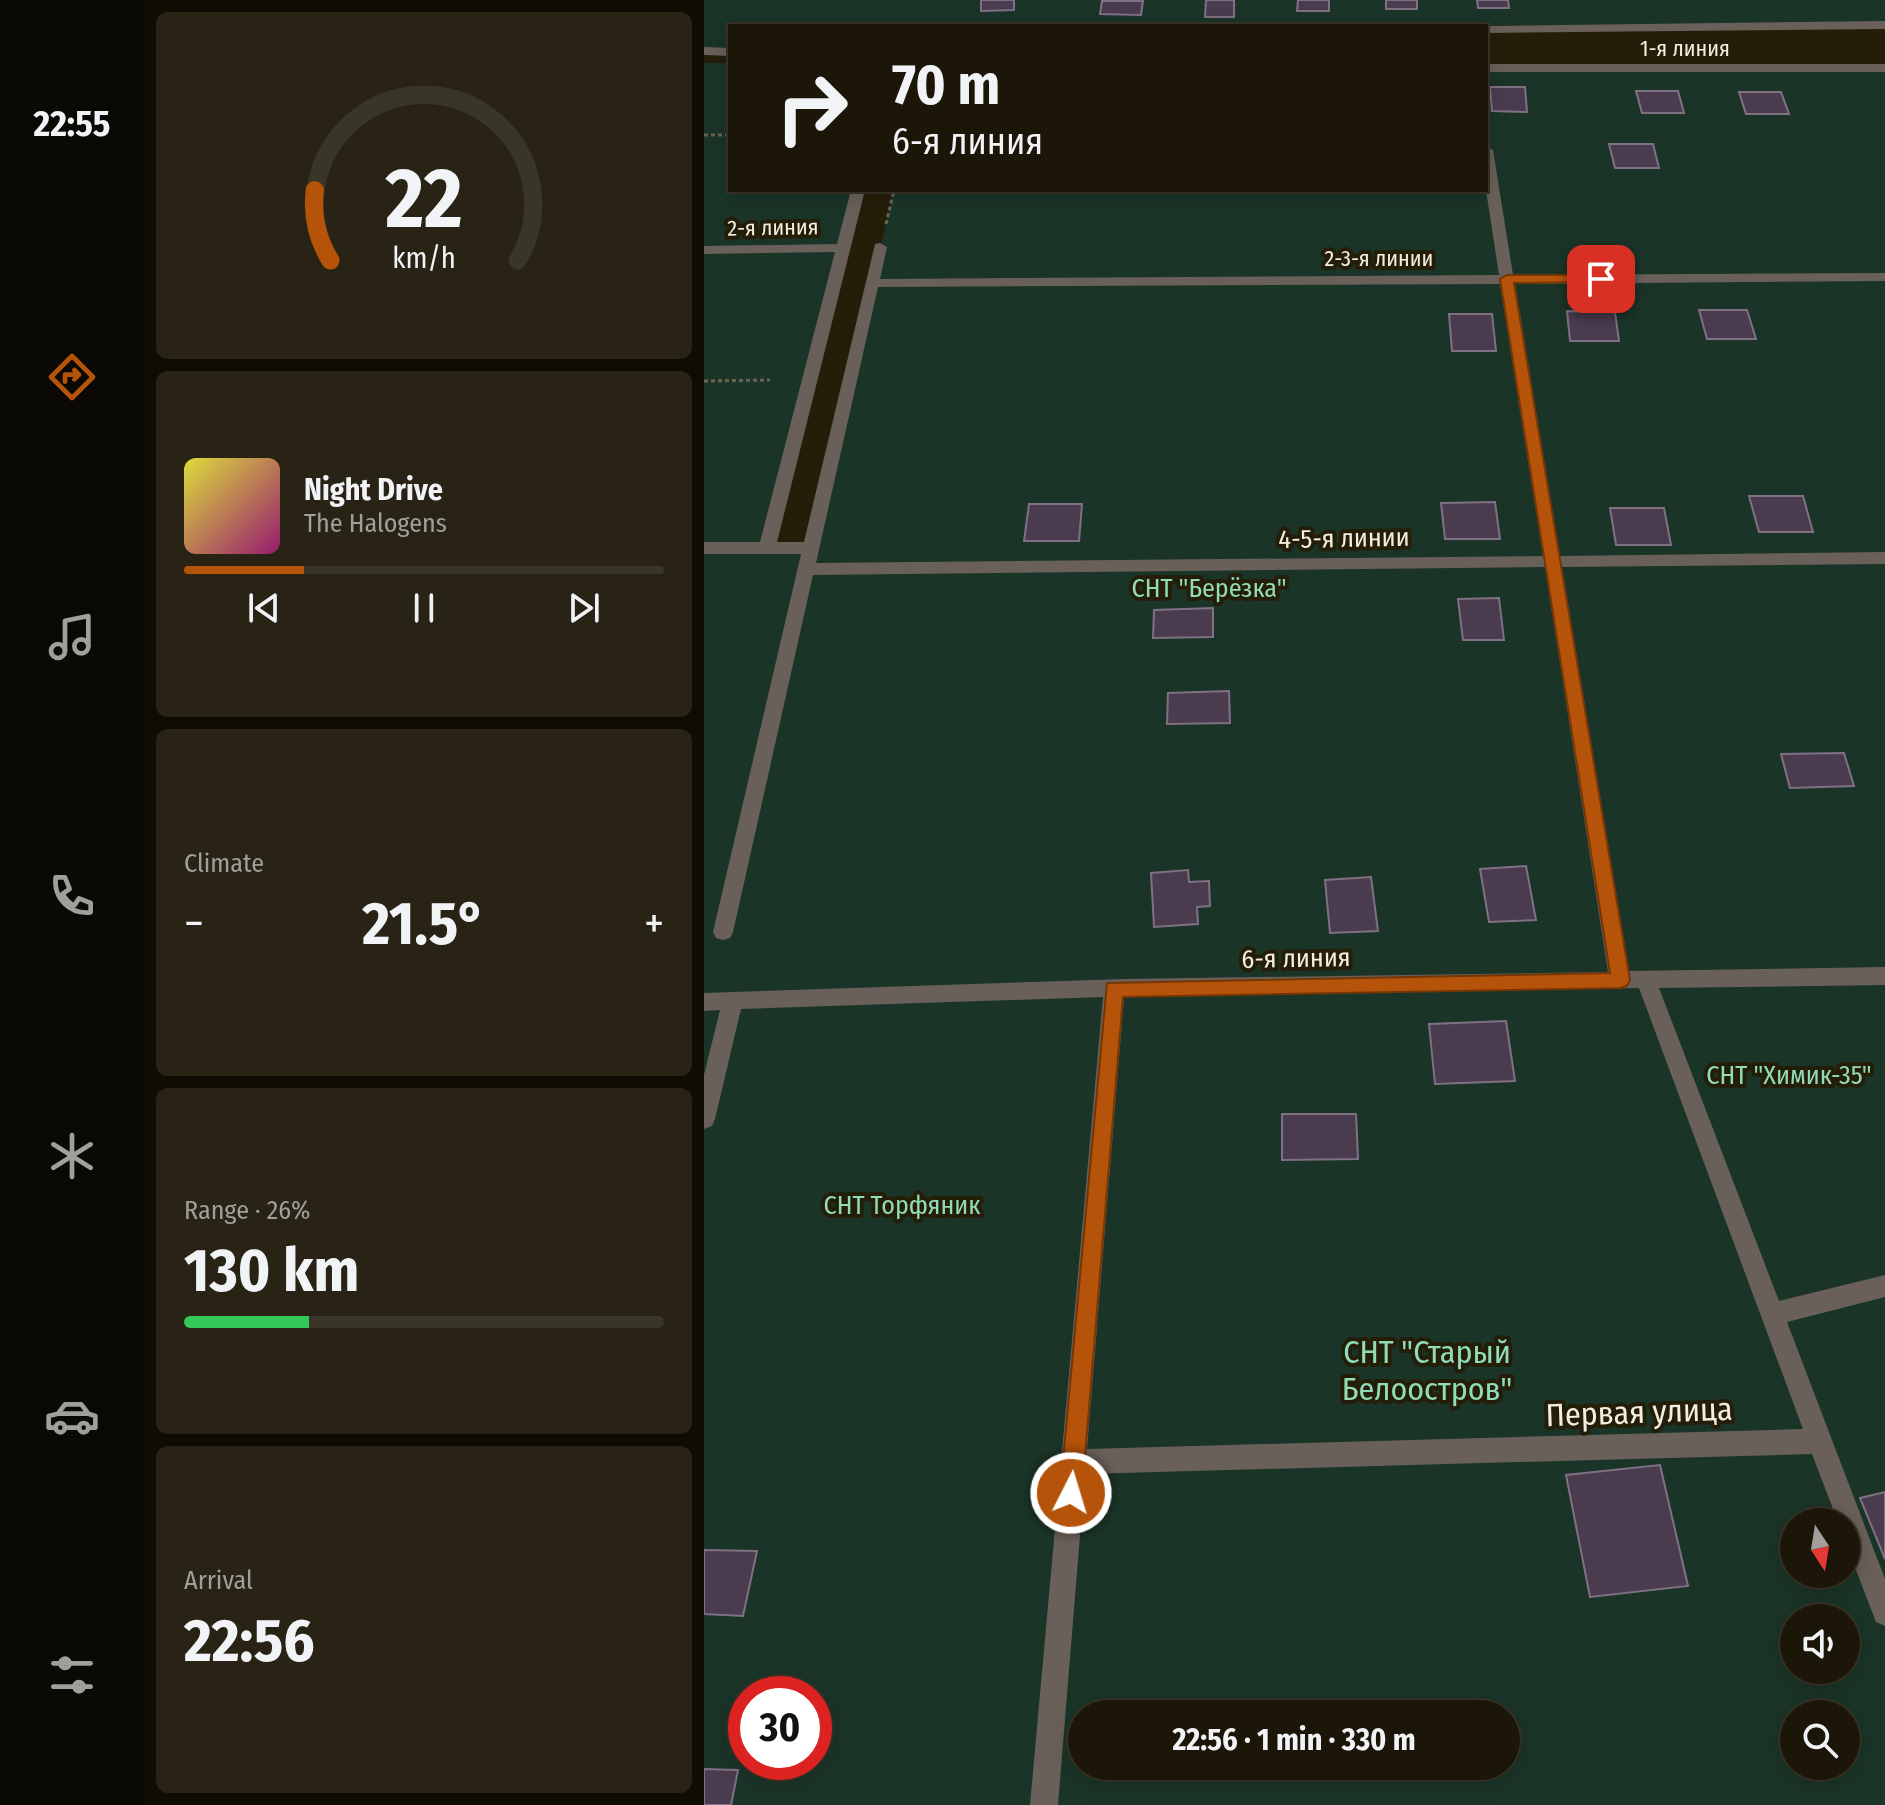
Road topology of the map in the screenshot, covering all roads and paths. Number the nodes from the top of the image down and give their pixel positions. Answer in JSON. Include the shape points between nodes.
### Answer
{"nodes":[{"id":1,"x":1885,"y":25,"type":"edge"},
{"id":2,"x":1488,"y":29,"type":"edge"},
{"id":3,"x":704,"y":51,"type":"edge"},
{"id":4,"x":728,"y":52,"type":"edge"},
{"id":5,"x":1488,"y":68,"type":"edge"},
{"id":6,"x":1885,"y":68,"type":"edge"},
{"id":7,"x":704,"y":135,"type":"edge"},
{"id":8,"x":728,"y":135,"type":"edge"},
{"id":9,"x":1488,"y":162,"type":"edge"},
{"id":10,"x":857,"y":192,"type":"edge"},
{"id":11,"x":880,"y":247,"type":"dead end"},
{"id":12,"x":843,"y":248,"type":"junction"},
{"id":13,"x":704,"y":250,"type":"edge"},
{"id":14,"x":1885,"y":277,"type":"edge"},
{"id":15,"x":1507,"y":279,"type":"junction"},
{"id":16,"x":872,"y":283,"type":"junction"},
{"id":17,"x":770,"y":380,"type":"dead end"},
{"id":18,"x":704,"y":381,"type":"edge"},
{"id":19,"x":704,"y":548,"type":"edge"},
{"id":20,"x":767,"y":548,"type":"junction"},
{"id":21,"x":810,"y":548,"type":"junction"},
{"id":22,"x":1885,"y":558,"type":"edge"},
{"id":23,"x":1552,"y":561,"type":"junction"},
{"id":24,"x":804,"y":569,"type":"junction"},
{"id":25,"x":723,"y":932,"type":"dead end"},
{"id":26,"x":1885,"y":976,"type":"edge"},
{"id":27,"x":1620,"y":980,"type":"junction"},
{"id":28,"x":1646,"y":980,"type":"junction"},
{"id":29,"x":1114,"y":989,"type":"junction"},
{"id":30,"x":733,"y":1001,"type":"junction"},
{"id":31,"x":706,"y":1002,"type":"edge"},
{"id":32,"x":704,"y":1119,"type":"edge"},
{"id":33,"x":1885,"y":1286,"type":"edge"},
{"id":34,"x":1773,"y":1314,"type":"junction"},
{"id":35,"x":1822,"y":1441,"type":"junction"},
{"id":36,"x":1074,"y":1462,"type":"junction"},
{"id":37,"x":1885,"y":1613,"type":"edge"},
{"id":38,"x":1044,"y":1805,"type":"edge"}],
"edges":[{"from":1,"to":2,"type":"street"},
{"from":3,"to":4,"type":"street"},
{"from":5,"to":6,"type":"street","name":"1-я линия"},
{"from":7,"to":8,"type":"path"},
{"from":9,"to":15,"type":"street"},
{"from":10,"to":12,"type":"street"},
{"from":11,"to":16,"type":"street"},
{"from":12,"to":13,"type":"street","name":"2-я линия"},
{"from":12,"to":20,"type":"street"},
{"from":14,"to":15,"type":"street","name":"2-3-я линии"},
{"from":15,"to":16,"type":"street","name":"2-3-я линии"},
{"from":15,"to":23,"type":"street"},
{"from":16,"to":21,"type":"street"},
{"from":17,"to":18,"type":"path"},
{"from":19,"to":20,"type":"street"},
{"from":20,"to":21,"type":"street"},
{"from":21,"to":24,"type":"street"},
{"from":22,"to":23,"type":"street","name":"4-5-я линии"},
{"from":23,"to":24,"type":"street","name":"4-5-я линии"},
{"from":23,"to":27,"type":"street"},
{"from":24,"to":25,"type":"street"},
{"from":26,"to":28,"type":"street","name":"6-я линия"},
{"from":27,"to":28,"type":"street","name":"6-я линия"},
{"from":27,"to":29,"type":"street","name":"6-я линия"},
{"from":28,"to":34,"type":"street"},
{"from":29,"to":30,"type":"street","name":"6-я линия"},
{"from":29,"to":36,"type":"street"},
{"from":30,"to":31,"type":"street","name":"6-я линия"},
{"from":30,"to":32,"type":"street"},
{"from":33,"to":34,"type":"street"},
{"from":34,"to":35,"type":"street"},
{"from":35,"to":36,"type":"street","name":"Первая улица"},
{"from":35,"to":37,"type":"street"},
{"from":36,"to":38,"type":"street"}]}
